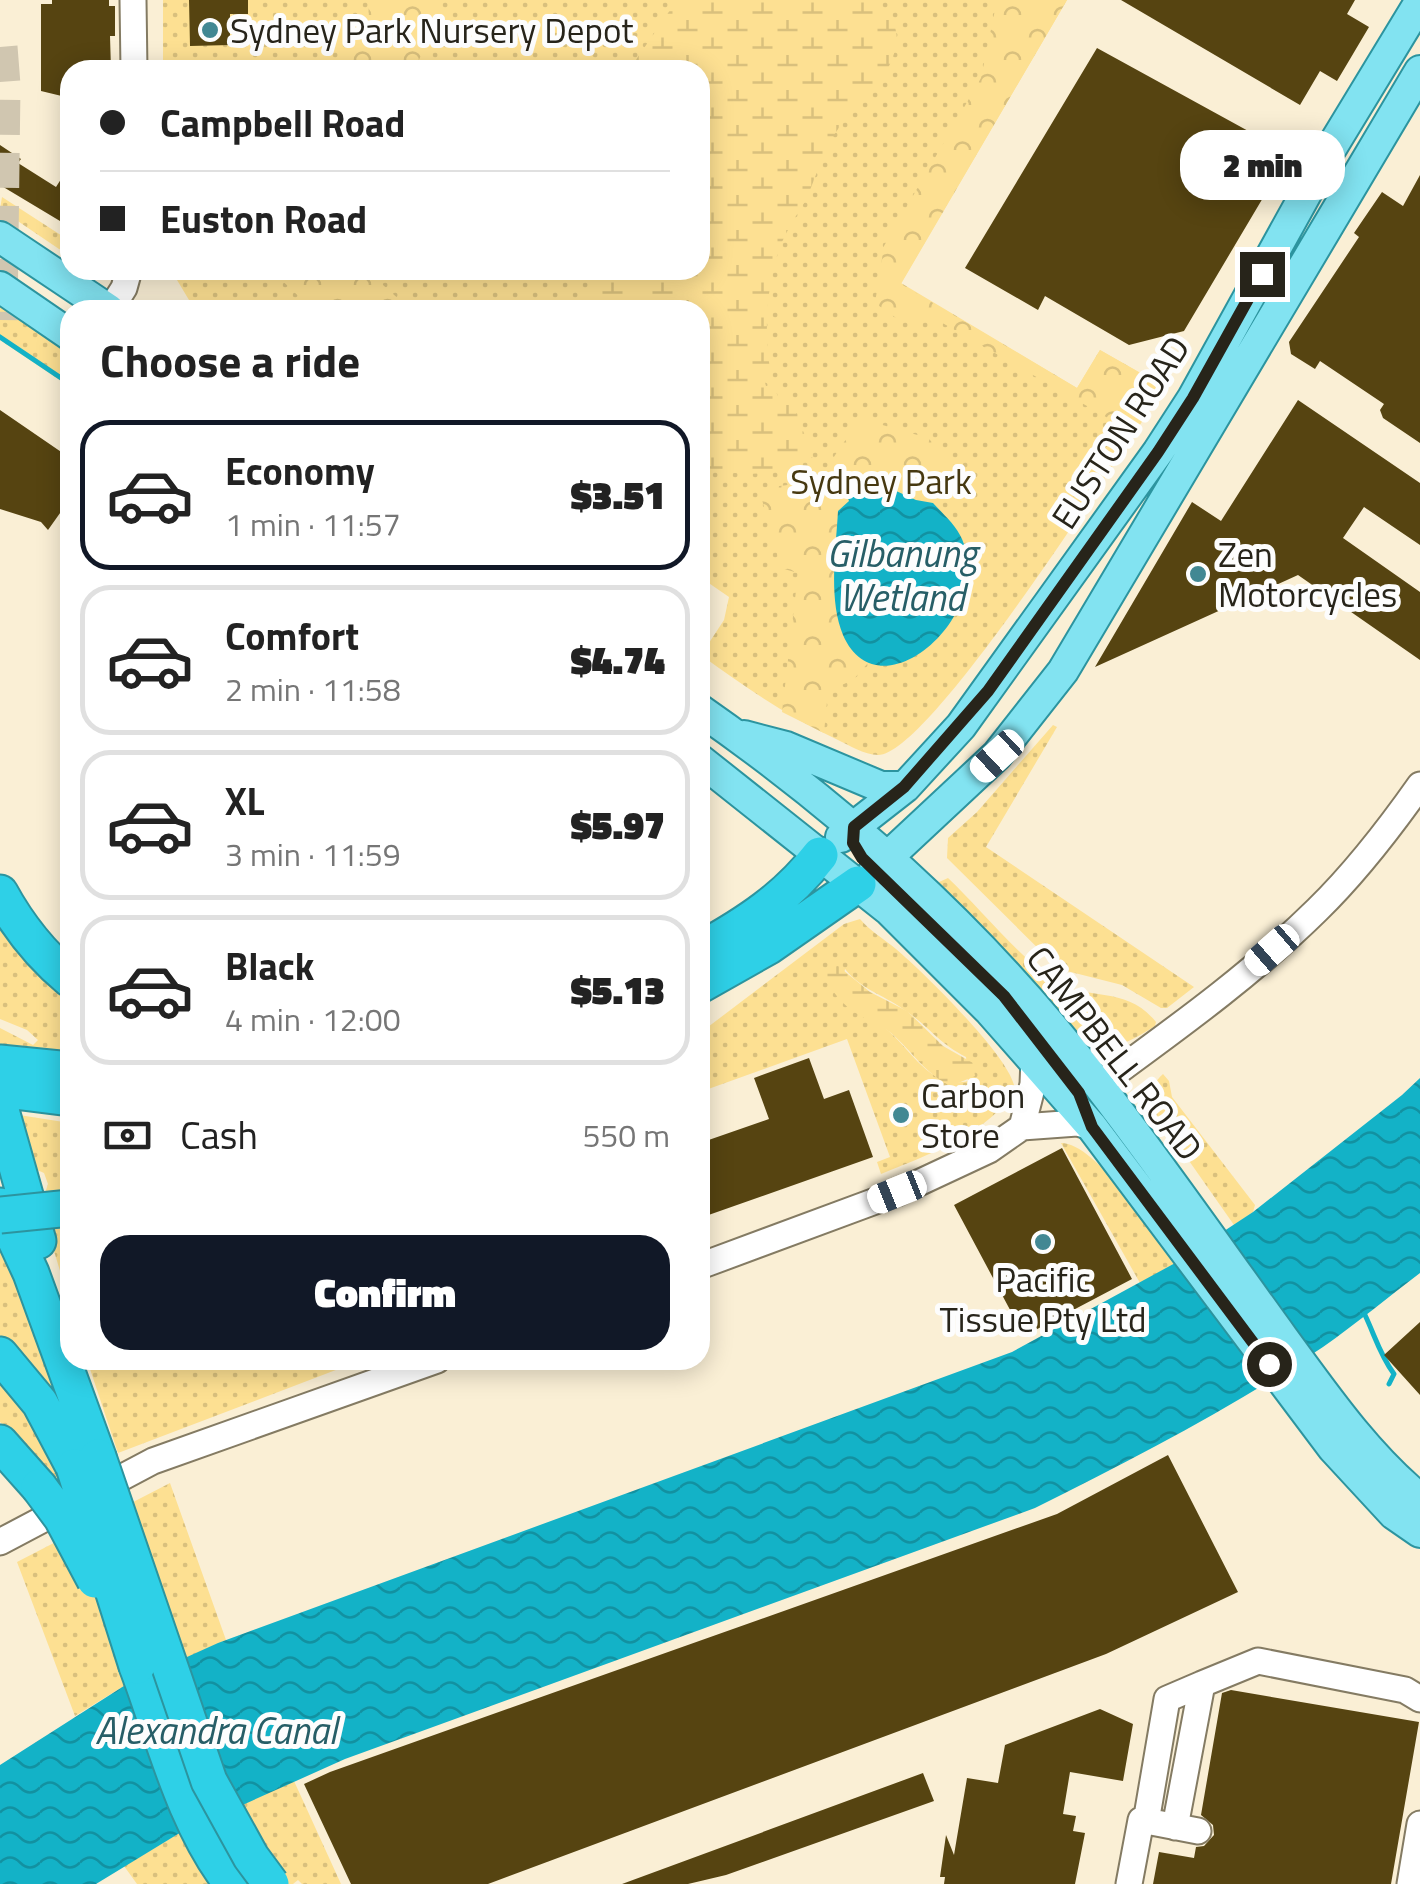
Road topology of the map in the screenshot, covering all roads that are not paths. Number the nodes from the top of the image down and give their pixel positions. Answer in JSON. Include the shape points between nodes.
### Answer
{"nodes":[{"id":1,"x":134,"y":0,"type":"edge"},
{"id":2,"x":1420,"y":2,"type":"edge"},
{"id":3,"x":134,"y":60,"type":"edge"},
{"id":4,"x":1420,"y":71,"type":"edge"},
{"id":5,"x":0,"y":236,"type":"edge"},
{"id":6,"x":60,"y":276,"type":"edge"},
{"id":7,"x":65,"y":280,"type":"edge"},
{"id":8,"x":0,"y":286,"type":"edge"},
{"id":9,"x":95,"y":300,"type":"edge"},
{"id":10,"x":60,"y":328,"type":"edge"},
{"id":11,"x":710,"y":717,"type":"edge"},
{"id":12,"x":731,"y":733,"type":"junction"},
{"id":13,"x":710,"y":768,"type":"edge"},
{"id":14,"x":1420,"y":785,"type":"edge"},
{"id":15,"x":904,"y":787,"type":"junction"},
{"id":16,"x":854,"y":827,"type":"junction"},
{"id":17,"x":820,"y":855,"type":"junction"},
{"id":18,"x":873,"y":870,"type":"junction"},
{"id":19,"x":0,"y":893,"type":"edge"},
{"id":20,"x":798,"y":926,"type":"junction"},
{"id":21,"x":710,"y":933,"type":"edge"},
{"id":22,"x":710,"y":945,"type":"edge"},
{"id":23,"x":60,"y":971,"type":"edge"},
{"id":24,"x":710,"y":979,"type":"edge"},
{"id":25,"x":710,"y":1004,"type":"edge"},
{"id":26,"x":1034,"y":1059,"type":"junction"},
{"id":27,"x":0,"y":1064,"type":"edge"},
{"id":28,"x":60,"y":1069,"type":"edge"},
{"id":29,"x":1099,"y":1085,"type":"junction"},
{"id":30,"x":0,"y":1089,"type":"edge"},
{"id":31,"x":60,"y":1097,"type":"edge"},
{"id":32,"x":0,"y":1107,"type":"edge"},
{"id":33,"x":1022,"y":1127,"type":"junction"},
{"id":34,"x":1092,"y":1127,"type":"junction"},
{"id":35,"x":10,"y":1193,"type":"edge"},
{"id":36,"x":60,"y":1209,"type":"edge"},
{"id":37,"x":0,"y":1215,"type":"edge"},
{"id":38,"x":1191,"y":1233,"type":"junction"},
{"id":39,"x":710,"y":1262,"type":"edge"},
{"id":40,"x":60,"y":1326,"type":"edge"},
{"id":41,"x":0,"y":1355,"type":"edge"},
{"id":42,"x":73,"y":1370,"type":"edge"},
{"id":43,"x":409,"y":1370,"type":"edge"},
{"id":44,"x":0,"y":1443,"type":"edge"},
{"id":45,"x":86,"y":1462,"type":"junction"},
{"id":46,"x":1410,"y":1502,"type":"edge"},
{"id":47,"x":1420,"y":1532,"type":"edge"},
{"id":48,"x":0,"y":1542,"type":"edge"},
{"id":49,"x":137,"y":1666,"type":"junction"},
{"id":50,"x":1202,"y":1684,"type":"junction"},
{"id":51,"x":1420,"y":1699,"type":"edge"},
{"id":52,"x":1146,"y":1822,"type":"junction"},
{"id":53,"x":1420,"y":1824,"type":"edge"},
{"id":54,"x":232,"y":1884,"type":"edge"},
{"id":55,"x":272,"y":1884,"type":"edge"},
{"id":56,"x":1129,"y":1884,"type":"edge"},
{"id":57,"x":1410,"y":1884,"type":"edge"}],
"edges":[{"from":1,"to":3,"type":"street"},
{"from":2,"to":15,"type":"main road","name":"EUSTON ROAD","via":[[1158,452],[988,691]]},
{"from":4,"to":18,"type":"main road","name":"EUSTON ROAD","via":[[1062,671],[997,756]]},
{"from":5,"to":6,"type":"main road"},
{"from":7,"to":9,"type":"main road"},
{"from":8,"to":10,"type":"main road"},
{"from":11,"to":12,"type":"main road","name":"CAMPBELL ROAD"},
{"from":12,"to":15,"type":"main road","via":[[786,747],[881,787]]},
{"from":12,"to":16,"type":"main road","name":"CAMPBELL ROAD"},
{"from":13,"to":17,"type":"main road","name":"CAMPBELL ROAD"},
{"from":14,"to":29,"type":"street","via":[[1317,910],[1190,1020]]},
{"from":15,"to":16,"type":"main road","name":"EUSTON ROAD"},
{"from":16,"to":17,"type":"main road","name":"EUSTON ROAD"},
{"from":16,"to":18,"type":"main road","name":"CAMPBELL ROAD"},
{"from":17,"to":18,"type":"main road","name":"CAMPBELL ROAD"},
{"from":17,"to":21,"type":"highway"},
{"from":17,"to":22,"type":"highway","via":[[790,891]]},
{"from":18,"to":20,"type":"highway"},
{"from":18,"to":26,"type":"main road","name":"CAMPBELL ROAD","via":[[931,950]]},
{"from":18,"to":29,"type":"main road","name":"CAMPBELL ROAD","via":[[965,929]]},
{"from":18,"to":34,"type":"main road","via":[[1004,996],[1071,1080]]},
{"from":19,"to":23,"type":"highway"},
{"from":20,"to":24,"type":"highway"},
{"from":20,"to":25,"type":"highway"},
{"from":26,"to":33,"type":"street"},
{"from":26,"to":34,"type":"main road","name":"CAMPBELL ROAD"},
{"from":27,"to":28,"type":"highway"},
{"from":29,"to":38,"type":"main road","name":"CAMPBELL ROAD"},
{"from":30,"to":31,"type":"highway"},
{"from":32,"to":35,"type":"highway"},
{"from":33,"to":34,"type":"street"},
{"from":33,"to":39,"type":"street","via":[[989,1150],[897,1192]]},
{"from":34,"to":38,"type":"main road","name":"CAMPBELL ROAD"},
{"from":35,"to":40,"type":"highway"},
{"from":35,"to":45,"type":"highway"},
{"from":36,"to":37,"type":"highway","bridge":true},
{"from":38,"to":46,"type":"main road","name":"CAMPBELL ROAD","via":[[1299,1382],[1333,1448]]},
{"from":41,"to":45,"type":"highway"},
{"from":42,"to":45,"type":"highway"},
{"from":43,"to":48,"type":"street","via":[[152,1461]]},
{"from":44,"to":49,"type":"highway","bridge":true,"via":[[62,1518]]},
{"from":45,"to":49,"type":"highway","bridge":true},
{"from":45,"to":55,"type":"highway","bridge":true,"via":[[209,1780]]},
{"from":46,"to":47,"type":"main road","name":"CAMPBELL ROAD"},
{"from":49,"to":54,"type":"highway","via":[[189,1805]]},
{"from":50,"to":51,"type":"street","via":[[1258,1661],[1406,1690]]},
{"from":50,"to":52,"type":"street","via":[[1167,1699]]},
{"from":50,"to":52,"type":"street","via":[[1187,1829]]},
{"from":52,"to":56,"type":"street","via":[[1141,1820]]},
{"from":53,"to":57,"type":"street"}]}
